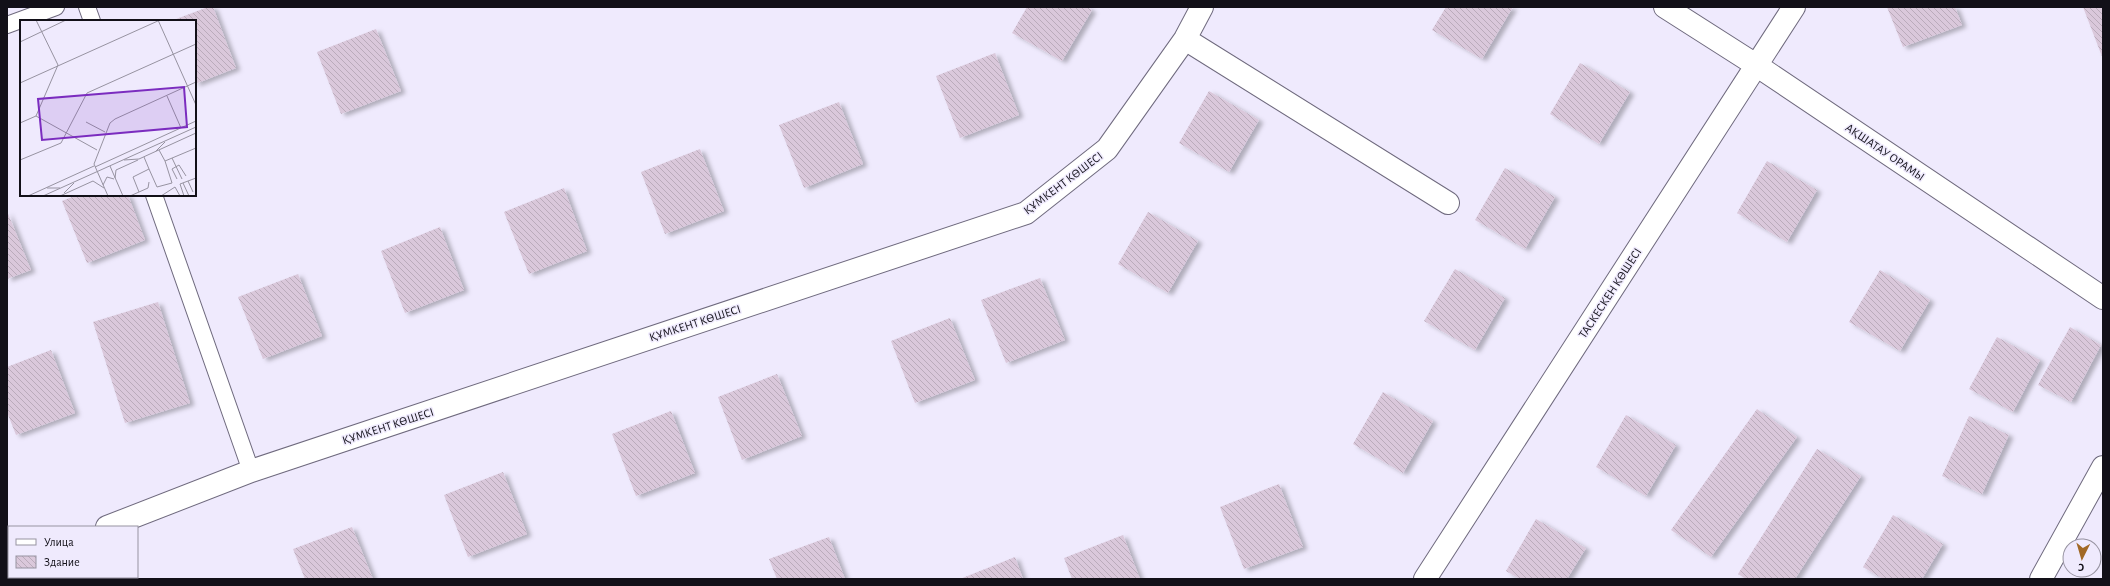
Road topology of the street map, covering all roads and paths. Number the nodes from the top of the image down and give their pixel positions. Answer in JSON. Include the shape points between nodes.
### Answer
{"nodes":[{"id":1,"x":56,"y":7,"type":"edge"},
{"id":2,"x":87,"y":7,"type":"edge"},
{"id":3,"x":1202,"y":7,"type":"edge"},
{"id":4,"x":1665,"y":7,"type":"edge"},
{"id":5,"x":1794,"y":7,"type":"edge"},
{"id":6,"x":20,"y":20,"type":"edge"},
{"id":7,"x":21,"y":20,"type":"edge"},
{"id":8,"x":92,"y":20,"type":"edge"},
{"id":9,"x":7,"y":25,"type":"edge"},
{"id":10,"x":1185,"y":39,"type":"junction"},
{"id":11,"x":1756,"y":65,"type":"junction"},
{"id":12,"x":154,"y":196,"type":"edge"},
{"id":13,"x":1448,"y":203,"type":"dead end"},
{"id":14,"x":2103,"y":298,"type":"edge"},
{"id":15,"x":2103,"y":467,"type":"edge"},
{"id":16,"x":251,"y":471,"type":"junction"},
{"id":17,"x":110,"y":526,"type":"edge"},
{"id":18,"x":1425,"y":579,"type":"edge"},
{"id":19,"x":2041,"y":579,"type":"edge"}],
"edges":[{"from":1,"to":7,"type":"lane"},
{"from":2,"to":8,"type":"lane"},
{"from":3,"to":10,"type":"street","name":"ҚҰМКЕНТ КӨШЕСІ"},
{"from":4,"to":11,"type":"street","name":"АҚШАТАУ ОРАМЫ"},
{"from":5,"to":11,"type":"street","name":"ТАСКЕСКЕН КӨШЕСІ"},
{"from":6,"to":9,"type":"lane"},
{"from":10,"to":13,"type":"street"},
{"from":10,"to":16,"type":"street","name":"ҚҰМКЕНТ КӨШЕСІ","via":[[1107,149],[1026,213]]},
{"from":11,"to":14,"type":"street","name":"АҚШАТАУ ОРАМЫ"},
{"from":11,"to":18,"type":"street","name":"ТАСКЕСКЕН КӨШЕСІ"},
{"from":12,"to":16,"type":"lane"},
{"from":15,"to":19,"type":"street"},
{"from":16,"to":17,"type":"street","name":"ҚҰМКЕНТ КӨШЕСІ"}]}
